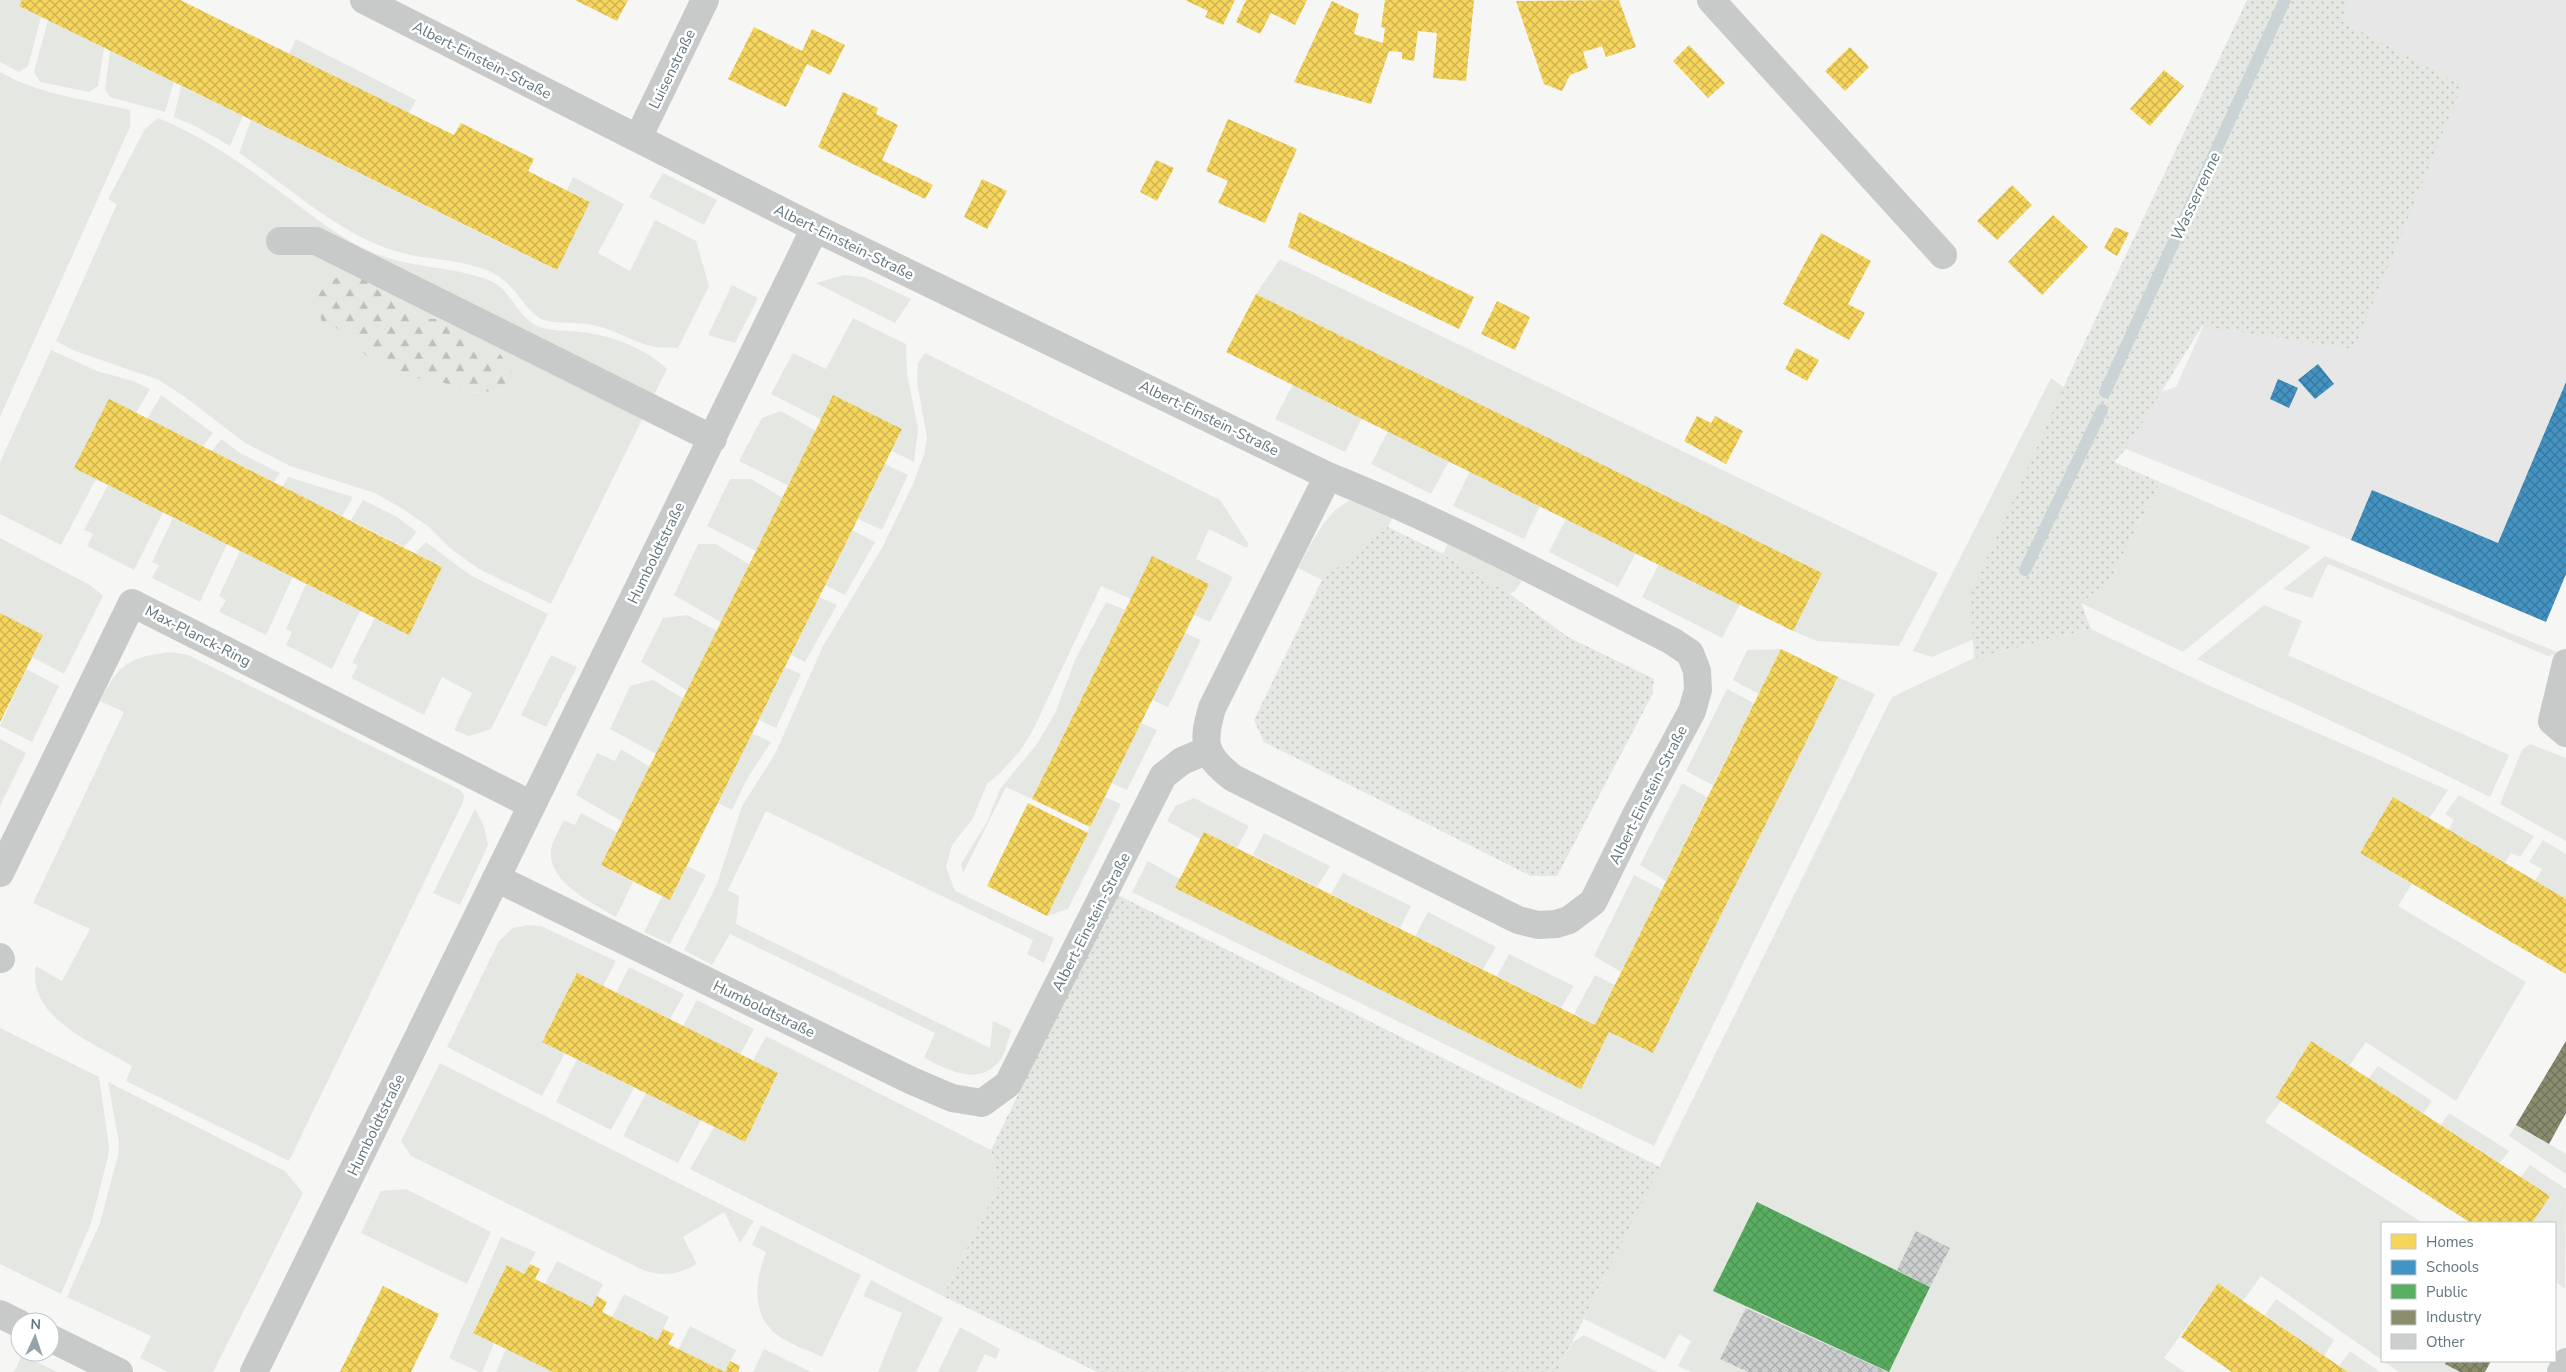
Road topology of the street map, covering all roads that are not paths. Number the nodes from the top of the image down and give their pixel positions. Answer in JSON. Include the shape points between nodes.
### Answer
{"nodes":[{"id":1,"x":364,"y":0,"type":"edge"},
{"id":2,"x":705,"y":0,"type":"edge"},
{"id":3,"x":1711,"y":0,"type":"edge"},
{"id":4,"x":638,"y":138,"type":"junction"},
{"id":5,"x":815,"y":228,"type":"junction"},
{"id":6,"x":280,"y":241,"type":"dead end"},
{"id":7,"x":1943,"y":255,"type":"dead end"},
{"id":8,"x":713,"y":439,"type":"junction"},
{"id":9,"x":1328,"y":476,"type":"junction"},
{"id":10,"x":2566,"y":663,"type":"edge"},
{"id":11,"x":2566,"y":733,"type":"edge"},
{"id":12,"x":1208,"y":750,"type":"junction"},
{"id":13,"x":532,"y":805,"type":"junction"},
{"id":14,"x":0,"y":873,"type":"edge"},
{"id":15,"x":496,"y":878,"type":"junction"},
{"id":16,"x":982,"y":1103,"type":"joint"},
{"id":17,"x":60,"y":1343,"type":"edge"},
{"id":18,"x":2566,"y":1362,"type":"edge"},
{"id":19,"x":119,"y":1372,"type":"edge"},
{"id":20,"x":254,"y":1372,"type":"edge"},
{"id":21,"x":2562,"y":1372,"type":"edge"}],
"edges":[{"from":1,"to":4,"type":"street","name":"Albert-Einstein-Straße"},
{"from":2,"to":4,"type":"street","name":"Luisenstraße"},
{"from":3,"to":7,"type":"street"},
{"from":4,"to":5,"type":"street","name":"Albert-Einstein-Straße"},
{"from":5,"to":8,"type":"street","name":"Humboldtstraße"},
{"from":5,"to":9,"type":"street","name":"Albert-Einstein-Straße"},
{"from":6,"to":8,"type":"street","via":[[316,241]]},
{"from":8,"to":13,"type":"street","name":"Humboldtstraße"},
{"from":9,"to":12,"type":"street","via":[[1212,708],[1206,731]]},
{"from":9,"to":12,"type":"street","name":"Albert-Einstein-Straße","via":[[1378,496],[1672,641],[1690,653],[1697,671],[1698,690],[1692,711],[1593,902],[1569,920],[1556,924],[1538,925],[1518,920],[1233,778],[1216,765]]},
{"from":10,"to":11,"type":"street","via":[[2552,721]]},
{"from":12,"to":16,"type":"street","name":"Albert-Einstein-Straße","via":[[1182,761],[1163,776],[1008,1084]]},
{"from":13,"to":14,"type":"street","name":"Max-Planck-Ring","via":[[132,603]]},
{"from":13,"to":15,"type":"street","name":"Humboldtstraße"},
{"from":15,"to":16,"type":"street","name":"Humboldtstraße","via":[[910,1080],[952,1098]]},
{"from":15,"to":20,"type":"street","name":"Humboldtstraße"},
{"from":17,"to":19,"type":"street"},
{"from":18,"to":21,"type":"street"}]}
